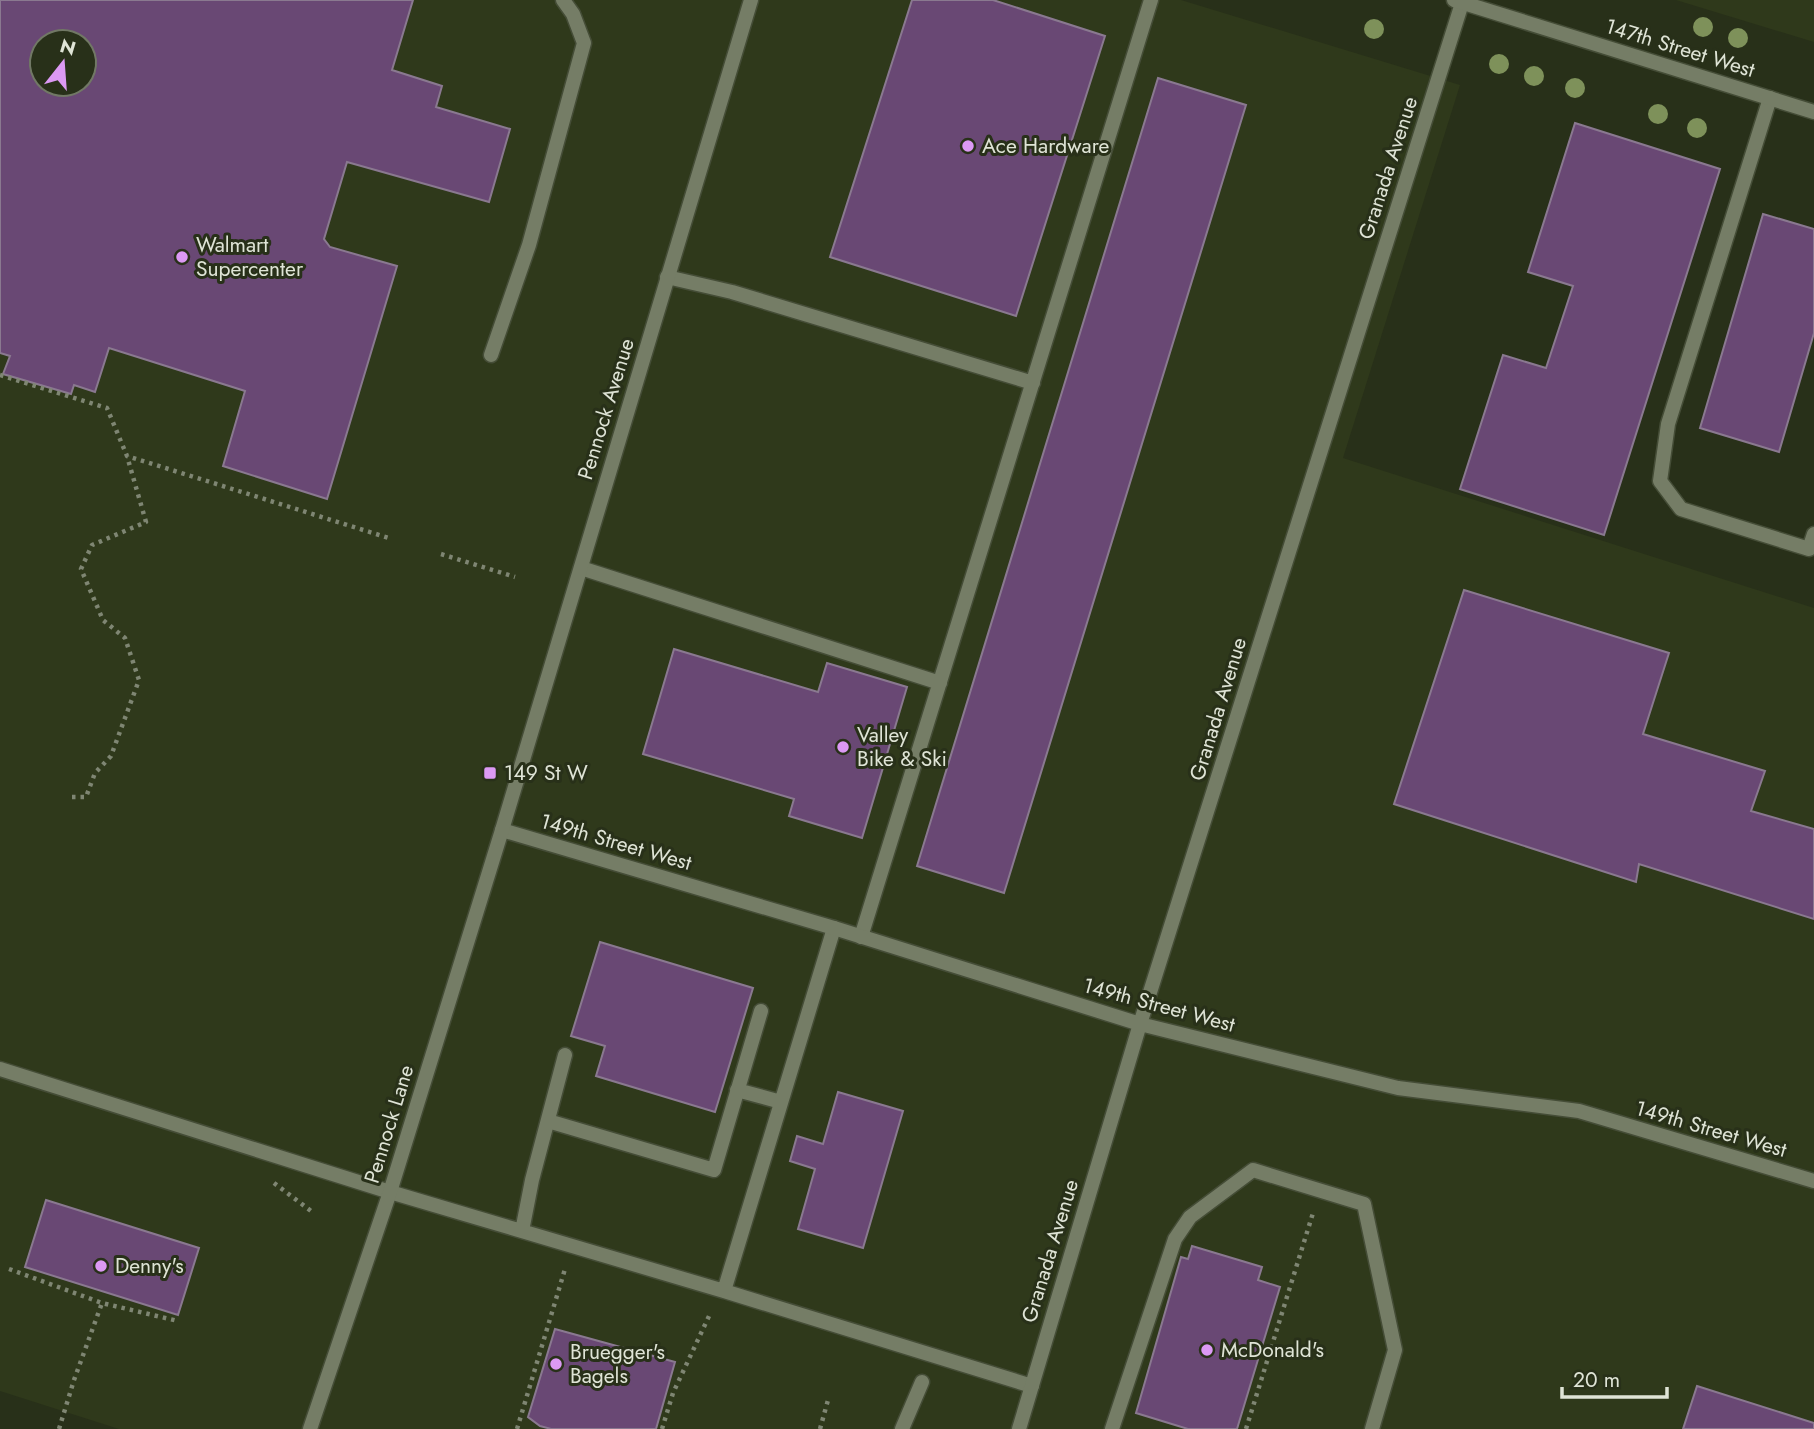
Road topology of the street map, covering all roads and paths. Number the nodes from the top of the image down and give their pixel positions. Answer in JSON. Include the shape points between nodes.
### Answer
{"nodes":[{"id":1,"x":563,"y":0,"type":"edge"},
{"id":2,"x":751,"y":0,"type":"edge"},
{"id":3,"x":1151,"y":0,"type":"edge"},
{"id":4,"x":1460,"y":1,"type":"edge"},
{"id":5,"x":1770,"y":98,"type":"junction"},
{"id":6,"x":1814,"y":112,"type":"edge"},
{"id":7,"x":667,"y":277,"type":"junction"},
{"id":8,"x":491,"y":355,"type":"dead end"},
{"id":9,"x":0,"y":375,"type":"edge"},
{"id":10,"x":1032,"y":383,"type":"junction"},
{"id":11,"x":127,"y":456,"type":"junction"},
{"id":12,"x":1814,"y":534,"type":"edge"},
{"id":13,"x":392,"y":539,"type":"dead end"},
{"id":14,"x":441,"y":554,"type":"dead end"},
{"id":15,"x":581,"y":568,"type":"junction"},
{"id":16,"x":515,"y":577,"type":"dead end"},
{"id":17,"x":940,"y":683,"type":"junction"},
{"id":18,"x":72,"y":797,"type":"dead end"},
{"id":19,"x":502,"y":830,"type":"junction"},
{"id":20,"x":834,"y":928,"type":"junction"},
{"id":21,"x":861,"y":937,"type":"junction"},
{"id":22,"x":761,"y":1011,"type":"dead end"},
{"id":23,"x":1140,"y":1024,"type":"junction"},
{"id":24,"x":565,"y":1055,"type":"dead end"},
{"id":25,"x":0,"y":1069,"type":"edge"},
{"id":26,"x":737,"y":1090,"type":"junction"},
{"id":27,"x":781,"y":1102,"type":"junction"},
{"id":28,"x":548,"y":1121,"type":"junction"},
{"id":29,"x":1814,"y":1181,"type":"edge"},
{"id":30,"x":1320,"y":1191,"type":"junction"},
{"id":31,"x":390,"y":1192,"type":"junction"},
{"id":32,"x":522,"y":1231,"type":"junction"},
{"id":33,"x":9,"y":1269,"type":"dead end"},
{"id":34,"x":565,"y":1269,"type":"dead end"},
{"id":35,"x":724,"y":1291,"type":"junction"},
{"id":36,"x":102,"y":1303,"type":"junction"},
{"id":37,"x":710,"y":1314,"type":"dead end"},
{"id":38,"x":178,"y":1321,"type":"dead end"},
{"id":39,"x":922,"y":1382,"type":"dead end"},
{"id":40,"x":1032,"y":1385,"type":"junction"},
{"id":41,"x":828,"y":1400,"type":"dead end"},
{"id":42,"x":59,"y":1429,"type":"edge"},
{"id":43,"x":310,"y":1429,"type":"edge"},
{"id":44,"x":517,"y":1429,"type":"edge"},
{"id":45,"x":662,"y":1429,"type":"edge"},
{"id":46,"x":820,"y":1429,"type":"edge"},
{"id":47,"x":902,"y":1429,"type":"edge"},
{"id":48,"x":1019,"y":1429,"type":"edge"},
{"id":49,"x":1112,"y":1429,"type":"edge"},
{"id":50,"x":1246,"y":1429,"type":"edge"},
{"id":51,"x":1372,"y":1429,"type":"edge"}],
"edges":[{"from":1,"to":8,"type":"street","via":[[584,43],[529,245]]},
{"from":2,"to":7,"type":"street","name":"Pennock Avenue"},
{"from":3,"to":10,"type":"street"},
{"from":4,"to":5,"type":"street","name":"147th Street West"},
{"from":4,"to":23,"type":"street","name":"Granada Avenue"},
{"from":5,"to":6,"type":"street","name":"147th Street West"},
{"from":5,"to":12,"type":"street","via":[[1668,424],[1660,481],[1681,509],[1809,549]]},
{"from":7,"to":10,"type":"street","via":[[733,292]]},
{"from":7,"to":15,"type":"street","name":"Pennock Avenue"},
{"from":9,"to":11,"type":"path","via":[[107,408]]},
{"from":10,"to":17,"type":"street"},
{"from":11,"to":13,"type":"path"},
{"from":11,"to":18,"type":"path","via":[[146,522],[92,545],[81,569],[103,620],[125,638],[139,680],[111,756],[95,773],[86,797]]},
{"from":14,"to":16,"type":"path"},
{"from":15,"to":17,"type":"street"},
{"from":15,"to":19,"type":"street","name":"Pennock Avenue"},
{"from":17,"to":21,"type":"street"},
{"from":19,"to":20,"type":"street","name":"149th Street West"},
{"from":19,"to":31,"type":"street","name":"Pennock Lane"},
{"from":20,"to":21,"type":"street","name":"149th Street West"},
{"from":20,"to":27,"type":"street"},
{"from":21,"to":23,"type":"street","name":"149th Street West"},
{"from":22,"to":26,"type":"street"},
{"from":23,"to":29,"type":"street","name":"149th Street West","via":[[1398,1088],[1579,1111]]},
{"from":23,"to":40,"type":"street","name":"Granada Avenue"},
{"from":24,"to":28,"type":"street"},
{"from":25,"to":31,"type":"street"},
{"from":26,"to":27,"type":"street"},
{"from":26,"to":28,"type":"street","via":[[714,1170]]},
{"from":27,"to":35,"type":"street"},
{"from":28,"to":32,"type":"street"},
{"from":30,"to":49,"type":"street","via":[[1253,1170],[1190,1217],[1175,1239]]},
{"from":30,"to":50,"type":"path"},
{"from":30,"to":51,"type":"street","via":[[1364,1204],[1367,1217],[1395,1350]]},
{"from":31,"to":32,"type":"street"},
{"from":31,"to":43,"type":"street","name":"Pennock Lane"},
{"from":32,"to":35,"type":"street"},
{"from":33,"to":36,"type":"path"},
{"from":34,"to":44,"type":"path"},
{"from":35,"to":40,"type":"street"},
{"from":36,"to":38,"type":"path"},
{"from":36,"to":42,"type":"path"},
{"from":37,"to":45,"type":"path","via":[[673,1393]]},
{"from":39,"to":47,"type":"street"},
{"from":40,"to":48,"type":"street","name":"Granada Avenue"},
{"from":41,"to":46,"type":"path"}]}
